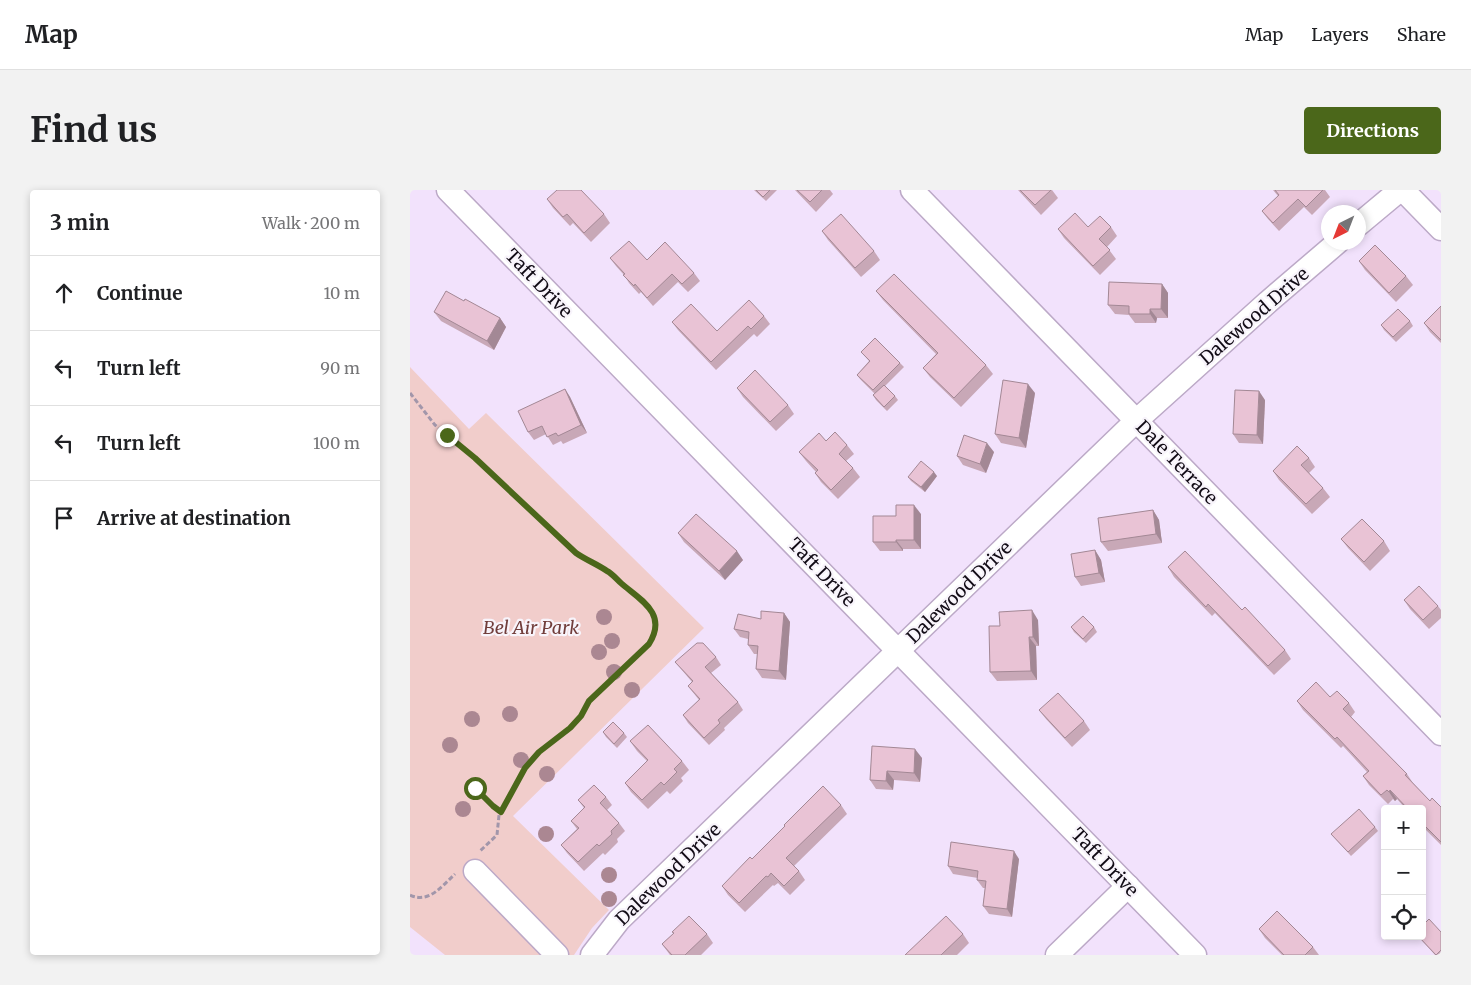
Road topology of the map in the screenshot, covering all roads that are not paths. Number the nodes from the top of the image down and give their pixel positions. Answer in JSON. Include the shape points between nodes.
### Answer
{"nodes":[{"id":1,"x":448,"y":190,"type":"edge"},
{"id":2,"x":912,"y":190,"type":"edge"},
{"id":3,"x":1401,"y":190,"type":"edge"},
{"id":4,"x":1366,"y":218,"type":"edge"},
{"id":5,"x":1441,"y":229,"type":"edge"},
{"id":6,"x":1329,"y":250,"type":"edge"},
{"id":7,"x":1137,"y":420,"type":"junction"},
{"id":8,"x":898,"y":651,"type":"junction"},
{"id":9,"x":1441,"y":734,"type":"edge"},
{"id":10,"x":469,"y":866,"type":"road end"},
{"id":11,"x":1128,"y":886,"type":"junction"},
{"id":12,"x":557,"y":955,"type":"edge"},
{"id":13,"x":592,"y":955,"type":"edge"},
{"id":14,"x":1057,"y":955,"type":"edge"},
{"id":15,"x":1195,"y":955,"type":"edge"}],
"edges":[{"from":1,"to":8,"type":"street","name":"Taft Drive"},
{"from":2,"to":7,"type":"street","name":"Dale Terrace"},
{"from":3,"to":4,"type":"street"},
{"from":3,"to":5,"type":"street"},
{"from":6,"to":7,"type":"street","name":"Dalewood Drive"},
{"from":7,"to":8,"type":"street","name":"Dalewood Drive"},
{"from":7,"to":9,"type":"street","name":"Dale Terrace"},
{"from":8,"to":11,"type":"street","name":"Taft Drive"},
{"from":8,"to":13,"type":"street","name":"Dalewood Drive","via":[[619,920]]},
{"from":10,"to":12,"type":"street"},
{"from":11,"to":14,"type":"street"},
{"from":11,"to":15,"type":"street","name":"Taft Drive"}]}
